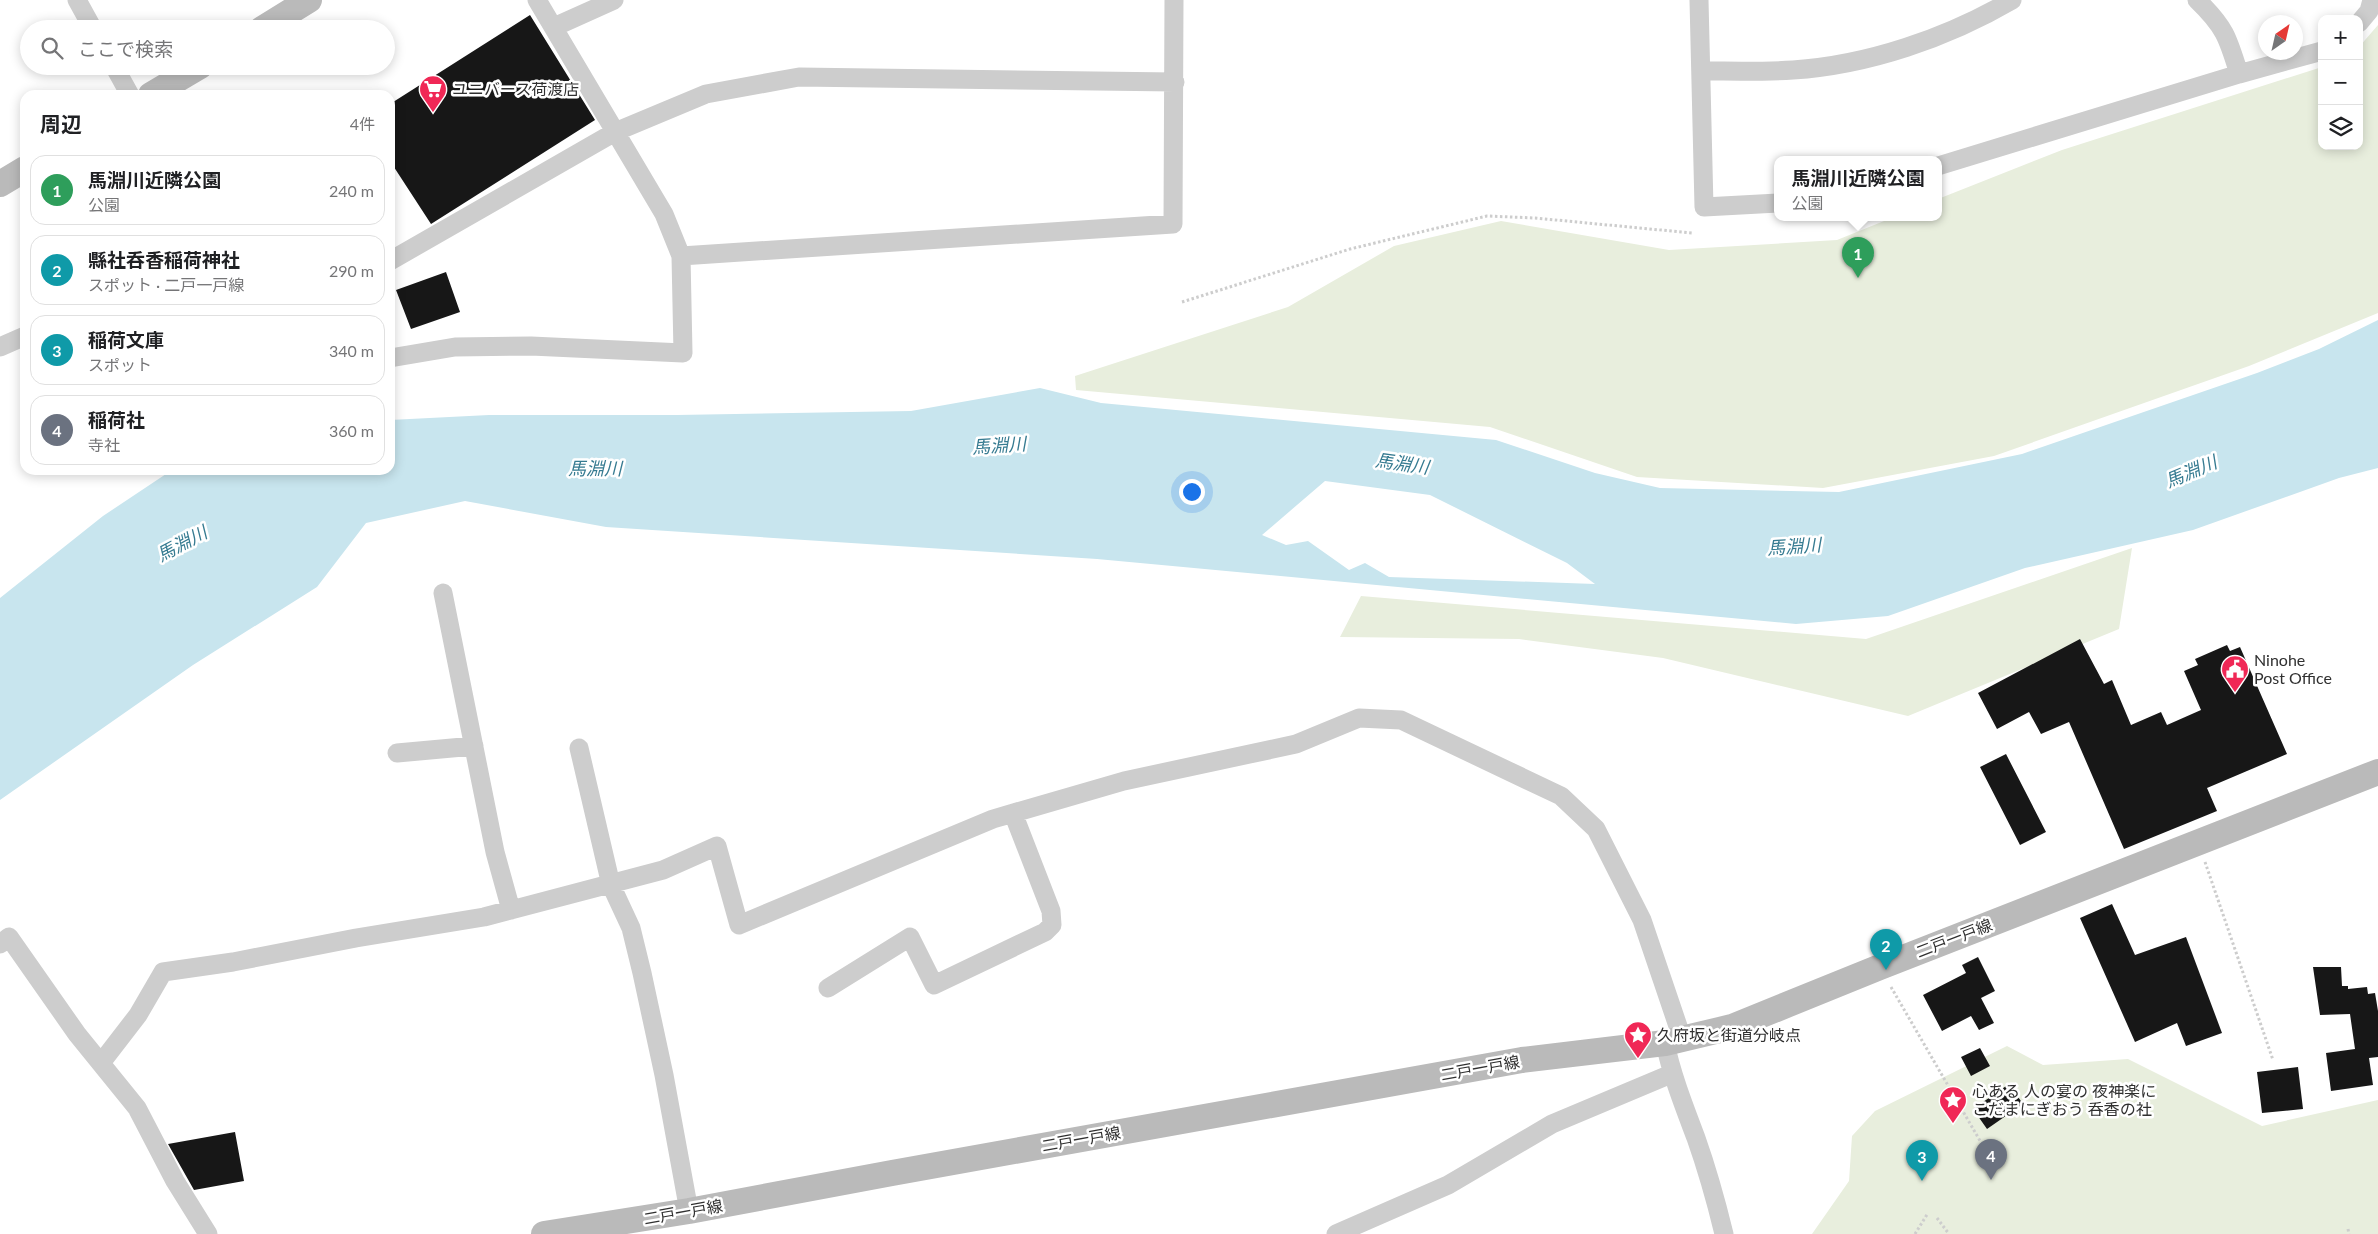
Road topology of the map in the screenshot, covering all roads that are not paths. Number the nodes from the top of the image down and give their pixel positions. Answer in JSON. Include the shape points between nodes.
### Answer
{"nodes":[{"id":1,"x":77,"y":0,"type":"edge"},
{"id":2,"x":309,"y":0,"type":"edge"},
{"id":3,"x":537,"y":0,"type":"edge"},
{"id":4,"x":614,"y":0,"type":"edge"},
{"id":5,"x":1174,"y":0,"type":"edge"},
{"id":6,"x":1699,"y":0,"type":"edge"},
{"id":7,"x":2012,"y":0,"type":"edge"},
{"id":8,"x":2197,"y":0,"type":"edge"},
{"id":9,"x":2372,"y":0,"type":"edge"},
{"id":10,"x":2363,"y":19,"type":"edge"},
{"id":11,"x":88,"y":20,"type":"edge"},
{"id":12,"x":277,"y":20,"type":"edge"},
{"id":13,"x":554,"y":27,"type":"junction"},
{"id":14,"x":2318,"y":52,"type":"edge"},
{"id":15,"x":1701,"y":71,"type":"junction"},
{"id":16,"x":2239,"y":74,"type":"junction"},
{"id":17,"x":119,"y":75,"type":"edge"},
{"id":18,"x":185,"y":75,"type":"edge"},
{"id":19,"x":1175,"y":82,"type":"junction"},
{"id":20,"x":127,"y":90,"type":"edge"},
{"id":21,"x":159,"y":90,"type":"edge"},
{"id":22,"x":615,"y":132,"type":"junction"},
{"id":23,"x":1942,"y":165,"type":"edge"},
{"id":24,"x":20,"y":172,"type":"edge"},
{"id":25,"x":0,"y":184,"type":"edge"},
{"id":26,"x":1774,"y":203,"type":"edge"},
{"id":27,"x":682,"y":256,"type":"junction"},
{"id":28,"x":395,"y":257,"type":"edge"},
{"id":29,"x":20,"y":338,"type":"edge"},
{"id":30,"x":0,"y":347,"type":"edge"},
{"id":31,"x":395,"y":357,"type":"edge"},
{"id":32,"x":443,"y":592,"type":"dead end"},
{"id":33,"x":474,"y":746,"type":"junction"},
{"id":34,"x":579,"y":748,"type":"dead end"},
{"id":35,"x":397,"y":753,"type":"dead end"},
{"id":36,"x":2378,"y":772,"type":"edge"},
{"id":37,"x":1013,"y":813,"type":"junction"},
{"id":38,"x":611,"y":885,"type":"junction"},
{"id":39,"x":511,"y":910,"type":"junction"},
{"id":40,"x":0,"y":944,"type":"edge"},
{"id":41,"x":828,"y":988,"type":"dead end"},
{"id":42,"x":1673,"y":1040,"type":"junction"},
{"id":43,"x":101,"y":1063,"type":"junction"},
{"id":44,"x":1671,"y":1074,"type":"junction"},
{"id":45,"x":689,"y":1212,"type":"junction"},
{"id":46,"x":208,"y":1234,"type":"edge"},
{"id":47,"x":544,"y":1234,"type":"edge"},
{"id":48,"x":1336,"y":1234,"type":"edge"},
{"id":49,"x":1724,"y":1234,"type":"edge"}],
"edges":[{"from":1,"to":11,"type":"street"},
{"from":2,"to":12,"type":"main road"},
{"from":3,"to":13,"type":"street"},
{"from":4,"to":13,"type":"street"},
{"from":5,"to":19,"type":"street"},
{"from":6,"to":15,"type":"street"},
{"from":7,"to":15,"type":"street","via":[[1988,14],[1926,40],[1855,61],[1794,70]]},
{"from":8,"to":16,"type":"street","via":[[2227,35]]},
{"from":9,"to":10,"type":"street","via":[[2370,12]]},
{"from":13,"to":22,"type":"street"},
{"from":14,"to":16,"type":"street"},
{"from":15,"to":26,"type":"street","via":[[1704,207]]},
{"from":16,"to":23,"type":"street"},
{"from":17,"to":20,"type":"street"},
{"from":18,"to":21,"type":"main road"},
{"from":19,"to":22,"type":"street","via":[[799,77],[706,94]]},
{"from":19,"to":27,"type":"street","via":[[1173,224]]},
{"from":22,"to":27,"type":"street","via":[[664,214]]},
{"from":22,"to":28,"type":"street"},
{"from":24,"to":25,"type":"main road"},
{"from":27,"to":31,"type":"street","via":[[683,353],[531,346],[455,347]]},
{"from":29,"to":30,"type":"street"},
{"from":32,"to":33,"type":"street"},
{"from":33,"to":35,"type":"street"},
{"from":33,"to":39,"type":"street","via":[[495,852]]},
{"from":34,"to":38,"type":"street"},
{"from":36,"to":42,"type":"main road","name":"二戸一戸線","via":[[1732,1028]]},
{"from":37,"to":38,"type":"street","via":[[739,925],[717,846],[663,870]]},
{"from":37,"to":41,"type":"street","via":[[1051,911],[1052,925],[1045,932],[934,985],[910,937]]},
{"from":37,"to":42,"type":"street","via":[[1124,781],[1296,744],[1359,718],[1401,720],[1561,796],[1596,829],[1642,920]]},
{"from":38,"to":39,"type":"street"},
{"from":38,"to":45,"type":"street","via":[[631,928],[642,973]]},
{"from":39,"to":43,"type":"street","via":[[164,972],[138,1015]]},
{"from":40,"to":43,"type":"street","via":[[9,937]]},
{"from":42,"to":44,"type":"street"},
{"from":42,"to":45,"type":"main road","name":"二戸一戸線","via":[[1512,1062]]},
{"from":43,"to":46,"type":"street","via":[[137,1108]]},
{"from":44,"to":48,"type":"street","via":[[1552,1124],[1448,1185]]},
{"from":44,"to":49,"type":"street","via":[[1696,1139]]},
{"from":45,"to":47,"type":"main road","name":"二戸一戸線"}]}
